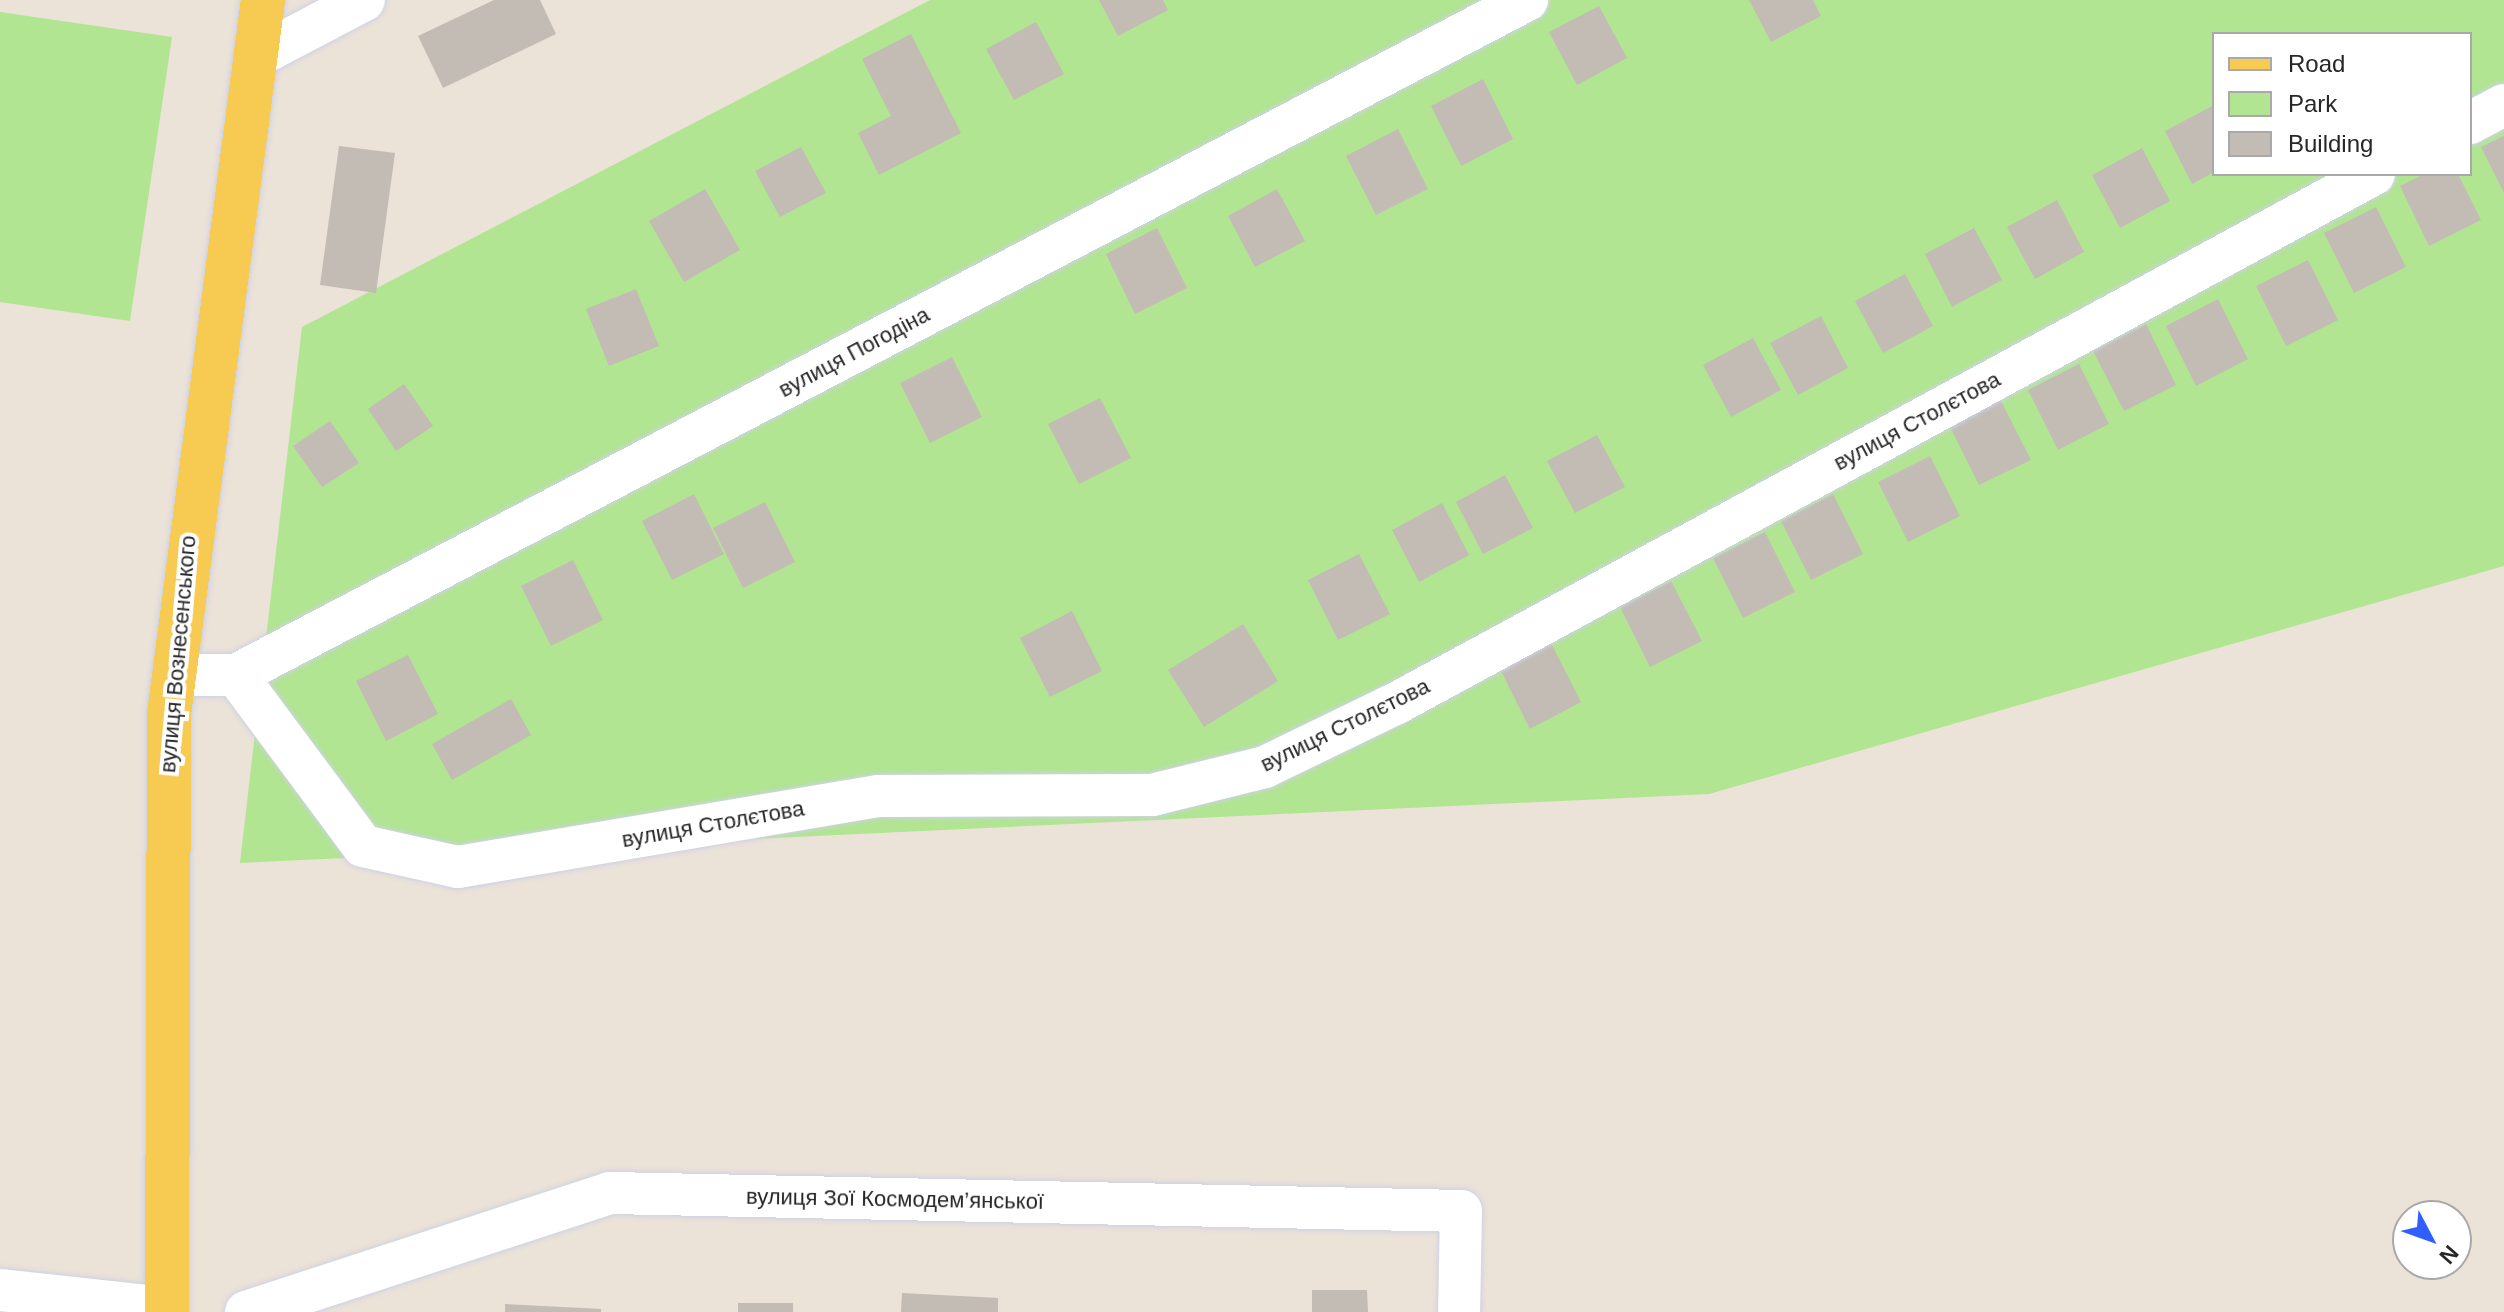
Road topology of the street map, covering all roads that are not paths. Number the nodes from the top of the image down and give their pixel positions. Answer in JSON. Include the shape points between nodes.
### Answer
{"nodes":[{"id":1,"x":263,"y":0,"type":"edge"},
{"id":2,"x":364,"y":0,"type":"edge"},
{"id":3,"x":1527,"y":0,"type":"edge"},
{"id":4,"x":256,"y":57,"type":"junction"},
{"id":5,"x":2504,"y":105,"type":"edge"},
{"id":6,"x":2472,"y":122,"type":"edge"},
{"id":7,"x":2370,"y":176,"type":"edge"},
{"id":8,"x":174,"y":675,"type":"junction"},
{"id":9,"x":236,"y":675,"type":"junction"},
{"id":10,"x":0,"y":1290,"type":"edge"},
{"id":11,"x":167,"y":1310,"type":"edge"},
{"id":12,"x":246,"y":1312,"type":"edge"},
{"id":13,"x":1459,"y":1312,"type":"edge"}],
"edges":[{"from":1,"to":4,"type":"main road","name":"вулиця Вознесенського"},
{"from":2,"to":4,"type":"street"},
{"from":3,"to":9,"type":"street","name":"вулиця Погодіна"},
{"from":4,"to":8,"type":"main road","name":"вулиця Вознесенського"},
{"from":5,"to":6,"type":"street"},
{"from":7,"to":9,"type":"street","name":"вулиця Столєтова","via":[[1397,703],[1265,767],[1152,795],[878,796],[458,867],[363,846]]},
{"from":8,"to":9,"type":"street","name":"вулиця Погодіна"},
{"from":8,"to":11,"type":"main road","name":"вулиця Вознесенського","via":[[164,828]]},
{"from":10,"to":11,"type":"street"},
{"from":12,"to":13,"type":"street","name":"вулиця Зої Космодем’янської","via":[[610,1193],[1461,1211]]}]}
